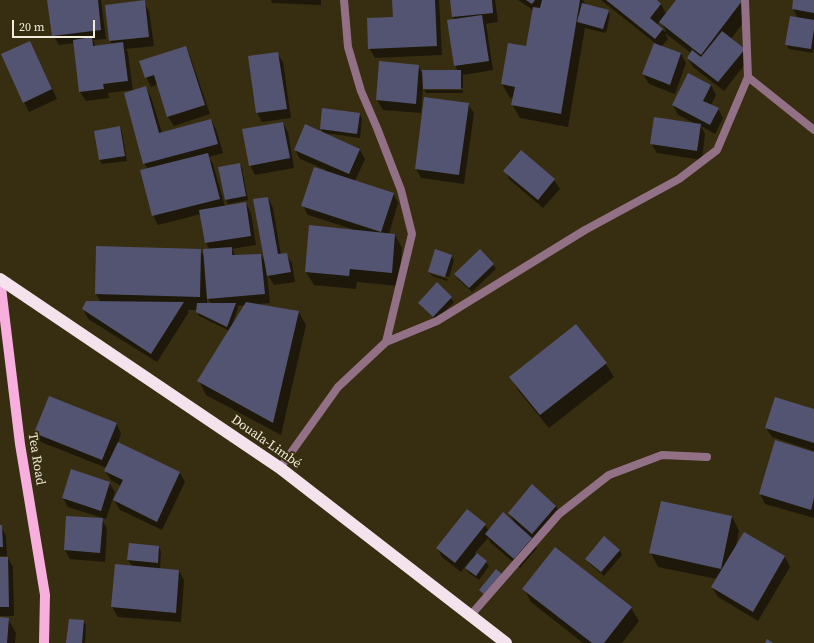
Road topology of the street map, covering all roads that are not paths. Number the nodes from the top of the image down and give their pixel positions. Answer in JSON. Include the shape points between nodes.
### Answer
{"nodes":[{"id":1,"x":344,"y":0,"type":"edge"},
{"id":2,"x":745,"y":0,"type":"edge"},
{"id":3,"x":748,"y":77,"type":"junction"},
{"id":4,"x":814,"y":130,"type":"edge"},
{"id":5,"x":0,"y":279,"type":"edge"},
{"id":6,"x":386,"y":342,"type":"junction"},
{"id":7,"x":707,"y":458,"type":"dead end"},
{"id":8,"x":280,"y":468,"type":"junction"},
{"id":9,"x":470,"y":616,"type":"junction"},
{"id":10,"x":44,"y":643,"type":"edge"},
{"id":11,"x":506,"y":643,"type":"edge"}],
"edges":[{"from":1,"to":6,"type":"street","via":[[350,54],[361,91],[401,190],[412,234]]},
{"from":2,"to":3,"type":"street"},
{"from":3,"to":4,"type":"street"},
{"from":3,"to":6,"type":"street","via":[[717,150],[679,179],[585,230],[437,321]]},
{"from":5,"to":8,"type":"highway","name":"Douala-Limbé"},
{"from":5,"to":10,"type":"main road","name":"Tea Road","via":[[20,444],[45,595]]},
{"from":6,"to":8,"type":"street","via":[[338,387]]},
{"from":7,"to":9,"type":"street","via":[[662,455],[609,475],[559,514]]},
{"from":8,"to":9,"type":"highway","name":"Douala-Limbé"},
{"from":9,"to":11,"type":"highway","name":"Douala-Limbé"}]}
